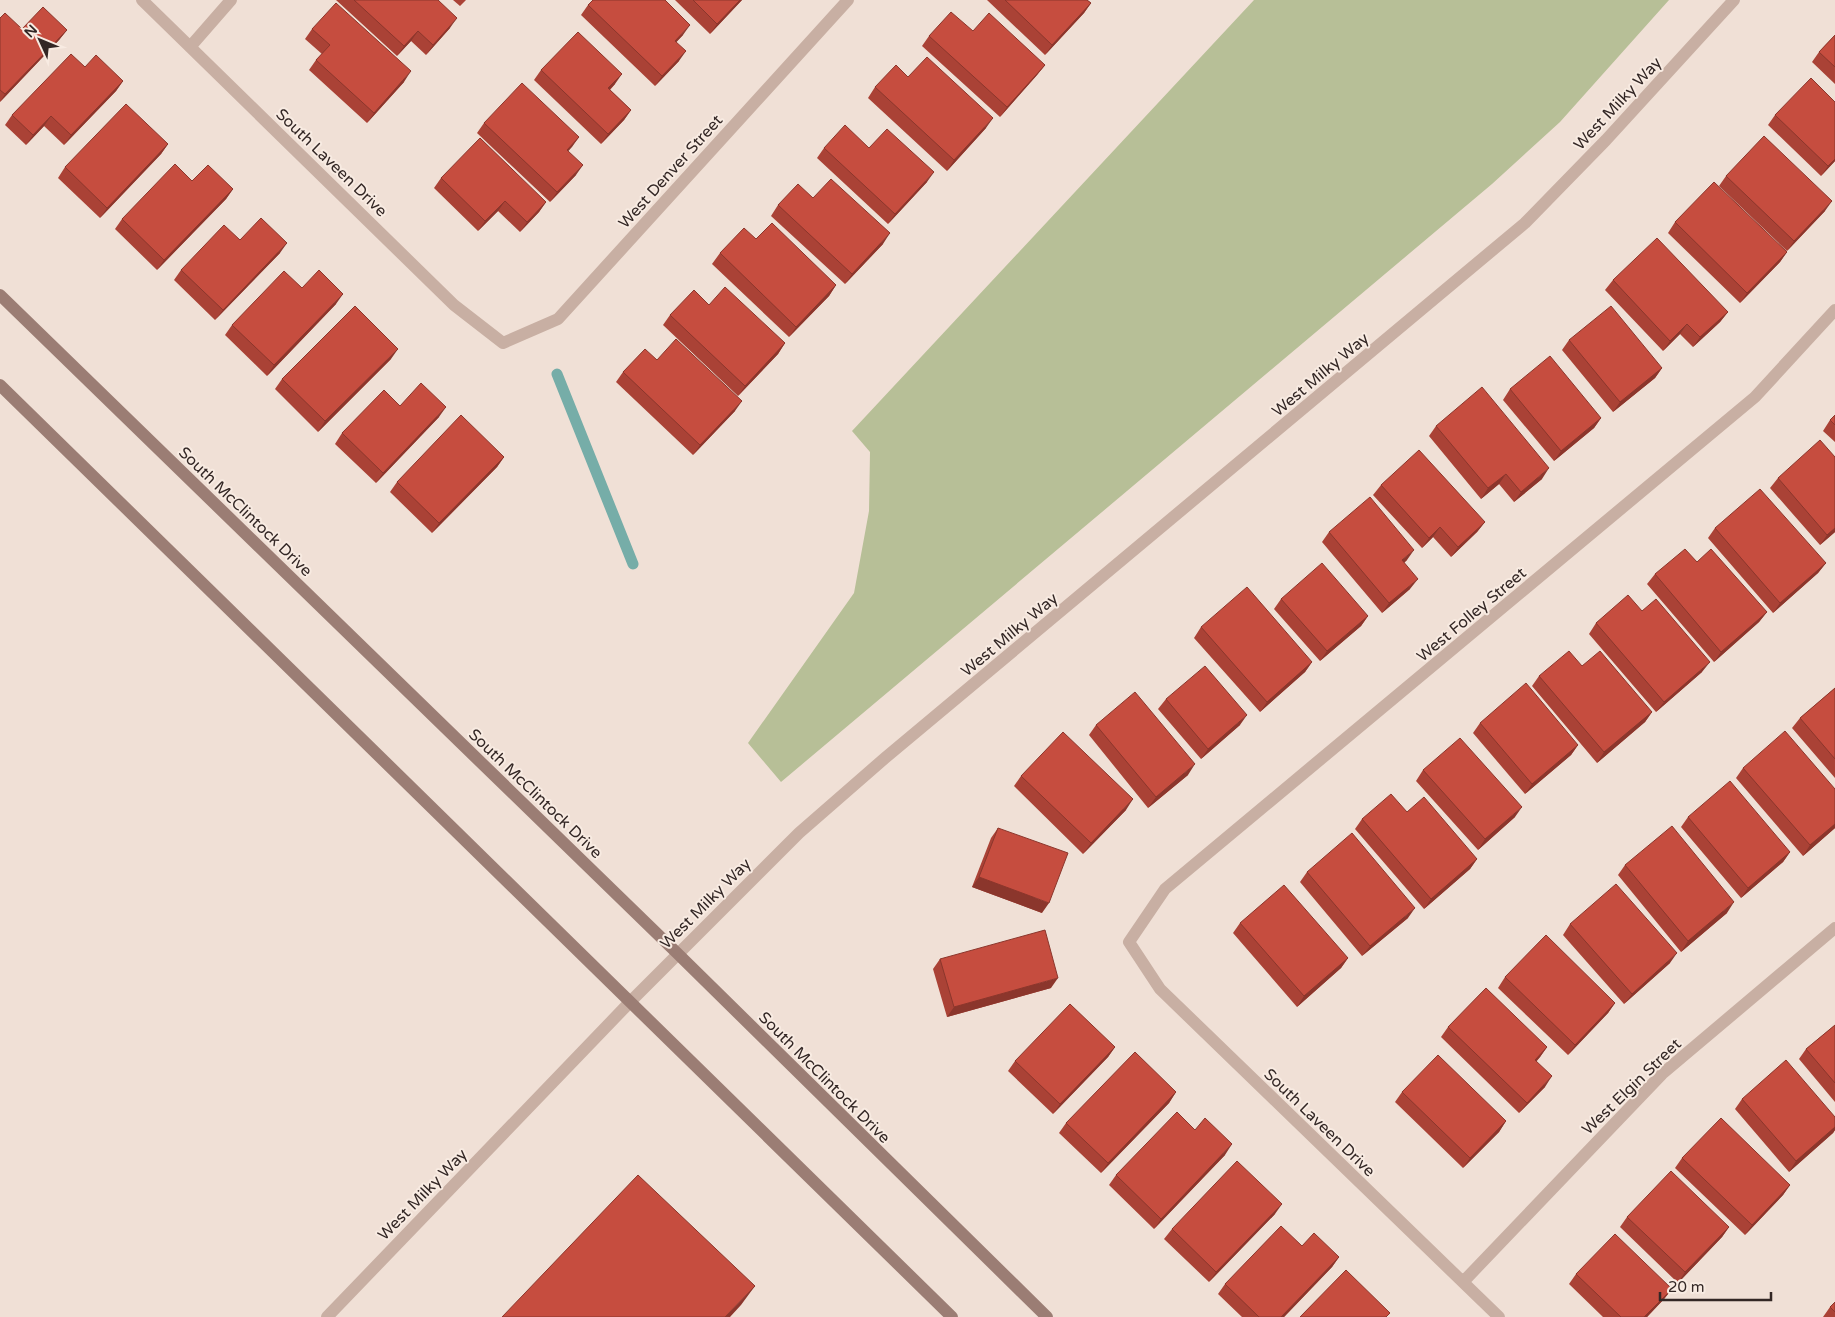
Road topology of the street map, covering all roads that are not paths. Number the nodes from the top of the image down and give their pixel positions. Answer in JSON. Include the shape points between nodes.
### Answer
{"nodes":[{"id":1,"x":142,"y":0,"type":"edge"},
{"id":2,"x":231,"y":0,"type":"edge"},
{"id":3,"x":848,"y":0,"type":"edge"},
{"id":4,"x":1734,"y":0,"type":"edge"},
{"id":5,"x":190,"y":47,"type":"junction"},
{"id":6,"x":0,"y":295,"type":"edge"},
{"id":7,"x":1835,"y":310,"type":"edge"},
{"id":8,"x":503,"y":343,"type":"joint"},
{"id":9,"x":0,"y":385,"type":"edge"},
{"id":10,"x":1835,"y":928,"type":"edge"},
{"id":11,"x":1129,"y":942,"type":"joint"},
{"id":12,"x":677,"y":953,"type":"junction"},
{"id":13,"x":630,"y":1002,"type":"junction"},
{"id":14,"x":1463,"y":1282,"type":"junction"},
{"id":15,"x":327,"y":1317,"type":"edge"},
{"id":16,"x":952,"y":1317,"type":"edge"},
{"id":17,"x":1047,"y":1317,"type":"edge"},
{"id":18,"x":1499,"y":1317,"type":"edge"}],
"edges":[{"from":1,"to":5,"type":"street","name":"South Laveen Drive"},
{"from":2,"to":5,"type":"street"},
{"from":3,"to":8,"type":"street","name":"West Denver Street","via":[[558,319]]},
{"from":4,"to":12,"type":"street","name":"West Milky Way","via":[[1525,223],[885,758],[799,833]]},
{"from":5,"to":8,"type":"street","name":"South Laveen Drive","via":[[454,305]]},
{"from":6,"to":12,"type":"main road","name":"South McClintock Drive"},
{"from":7,"to":11,"type":"street","name":"West Folley Street","via":[[1755,397],[1165,889]]},
{"from":9,"to":13,"type":"main road"},
{"from":10,"to":14,"type":"street","name":"West Elgin Street","via":[[1662,1074]]},
{"from":11,"to":14,"type":"street","name":"South Laveen Drive","via":[[1160,989]]},
{"from":12,"to":13,"type":"street","name":"West Milky Way"},
{"from":12,"to":17,"type":"main road","name":"South McClintock Drive"},
{"from":13,"to":15,"type":"street","name":"West Milky Way"},
{"from":13,"to":16,"type":"main road"},
{"from":14,"to":18,"type":"street","name":"South Laveen Drive"}]}
